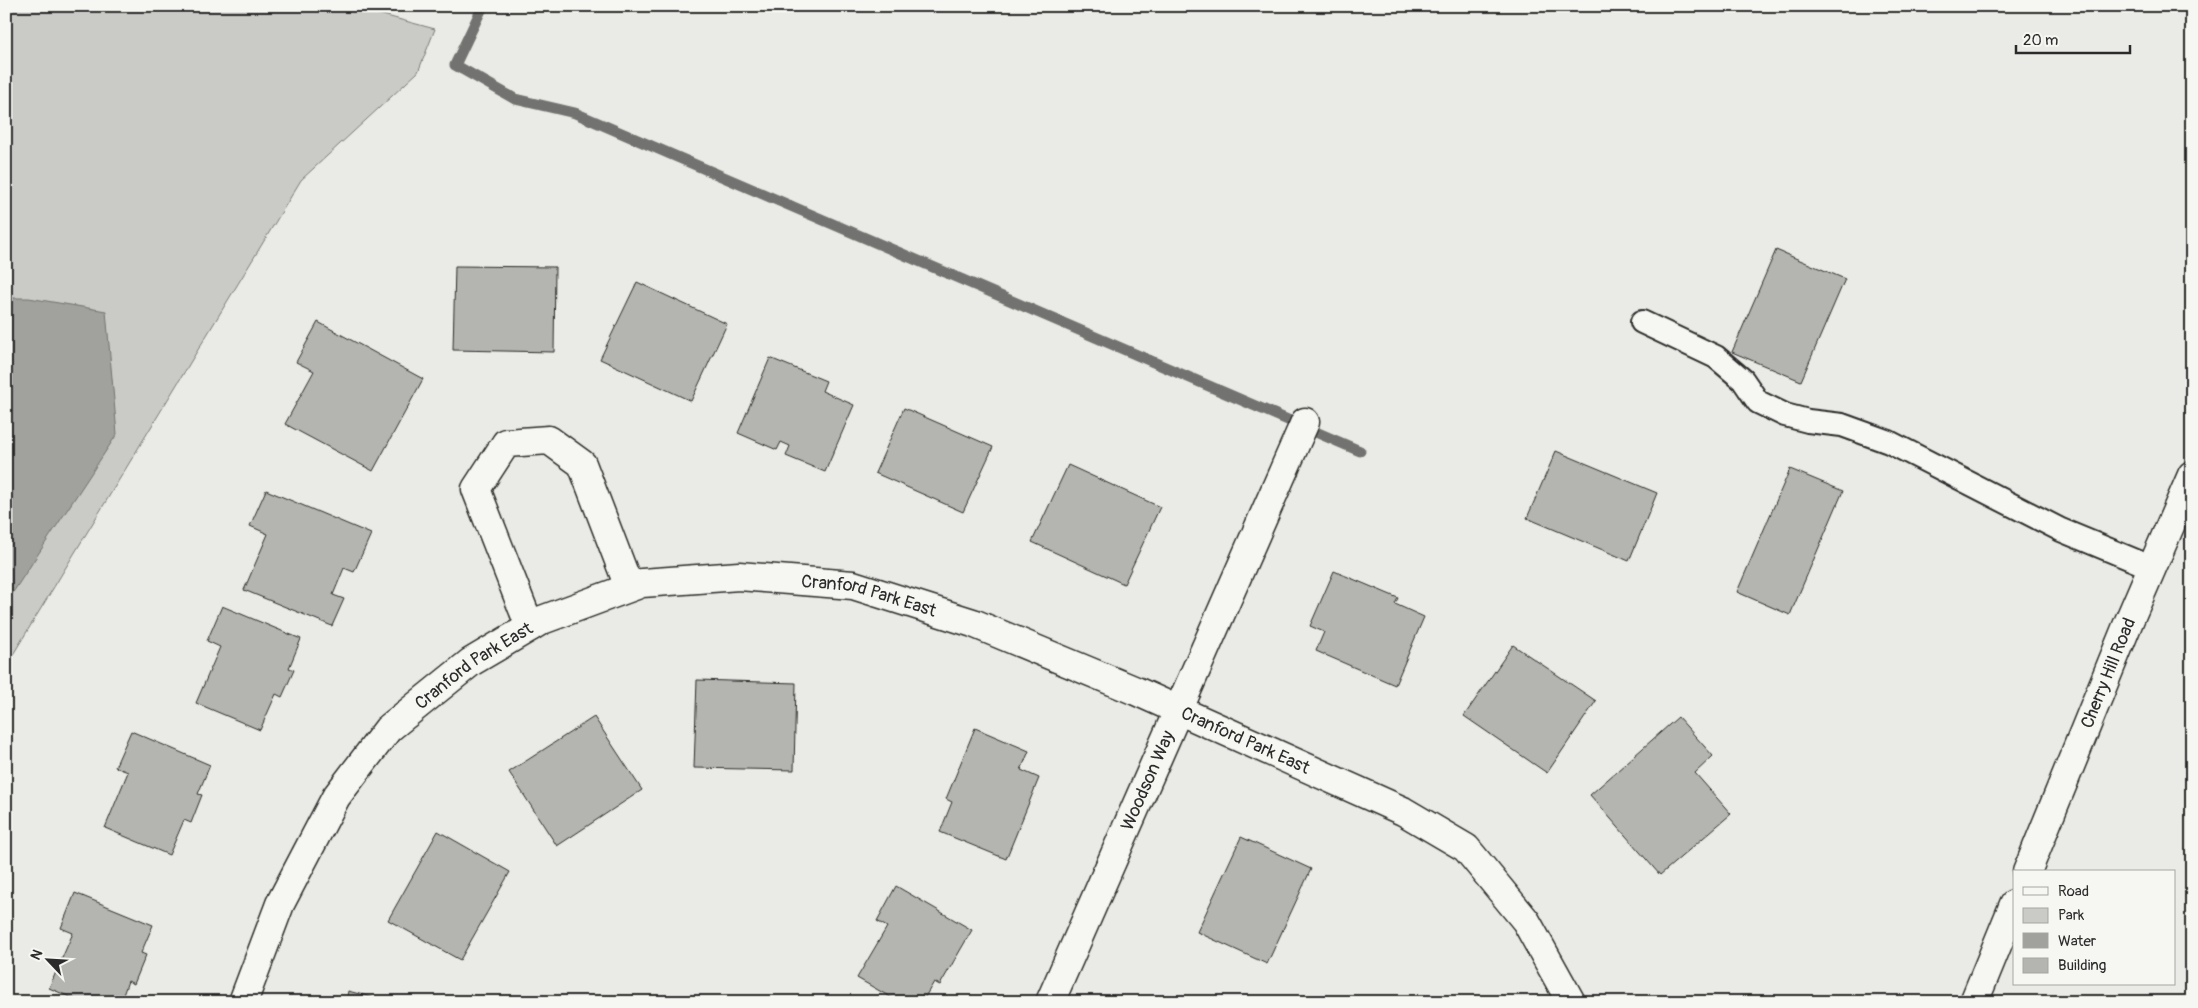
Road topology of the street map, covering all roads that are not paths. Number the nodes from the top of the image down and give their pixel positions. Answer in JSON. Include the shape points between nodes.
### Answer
{"nodes":[{"id":1,"x":1642,"y":322,"type":"dead end"},
{"id":2,"x":1305,"y":422,"type":"dead end"},
{"id":3,"x":2192,"y":475,"type":"edge"},
{"id":4,"x":2153,"y":568,"type":"junction"},
{"id":5,"x":629,"y":587,"type":"junction"},
{"id":6,"x":530,"y":627,"type":"junction"},
{"id":7,"x":1178,"y":709,"type":"junction"},
{"id":8,"x":2028,"y":870,"type":"edge"},
{"id":9,"x":2013,"y":906,"type":"edge"},
{"id":10,"x":243,"y":1002,"type":"edge"},
{"id":11,"x":1050,"y":1002,"type":"edge"},
{"id":12,"x":1571,"y":1002,"type":"edge"},
{"id":13,"x":1974,"y":1002,"type":"edge"}],
"edges":[{"from":1,"to":4,"type":"lane","via":[[1716,358],[1744,380],[1758,402],[1786,415],[1842,425],[1889,442],[2061,530]]},
{"from":2,"to":7,"type":"street","name":"Woodson Way"},
{"from":3,"to":4,"type":"street","name":"Cherry Hill Road"},
{"from":4,"to":8,"type":"street","name":"Cherry Hill Road"},
{"from":5,"to":6,"type":"street","name":"Cranford Park East"},
{"from":5,"to":6,"type":"street","via":[[582,464],[549,440],[506,443],[476,489]]},
{"from":5,"to":7,"type":"street","name":"Cranford Park East","via":[[642,582],[739,576],[853,585],[973,623]]},
{"from":6,"to":10,"type":"street","name":"Cranford Park East","via":[[471,662],[388,729],[336,797],[280,904]]},
{"from":7,"to":11,"type":"street","name":"Woodson Way"},
{"from":7,"to":12,"type":"street","name":"Cranford Park East","via":[[1403,811],[1466,848],[1526,921]]},
{"from":9,"to":13,"type":"street"}]}
